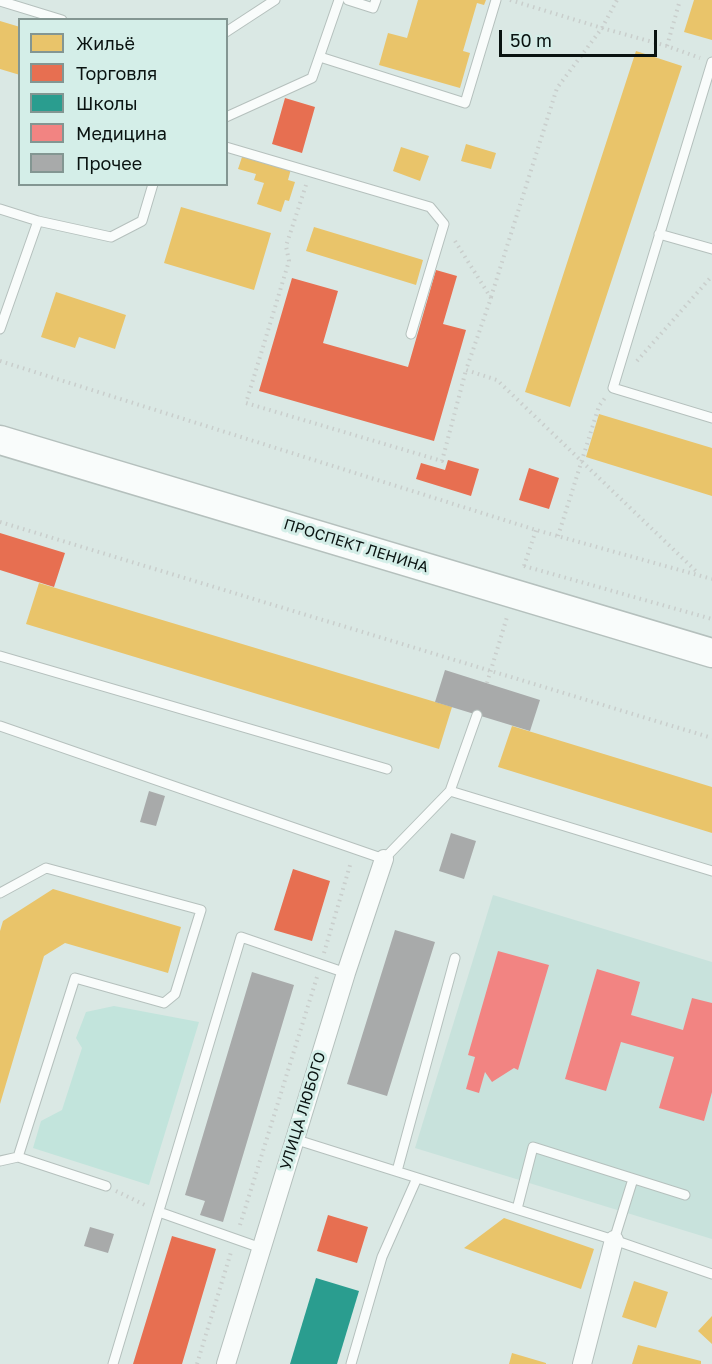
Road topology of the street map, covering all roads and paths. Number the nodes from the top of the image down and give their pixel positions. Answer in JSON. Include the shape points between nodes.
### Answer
{"nodes":[{"id":1,"x":275,"y":0,"type":"edge"},
{"id":2,"x":339,"y":0,"type":"edge"},
{"id":3,"x":348,"y":0,"type":"edge"},
{"id":4,"x":376,"y":0,"type":"edge"},
{"id":5,"x":496,"y":0,"type":"edge"},
{"id":6,"x":509,"y":0,"type":"edge"},
{"id":7,"x":617,"y":0,"type":"edge"},
{"id":8,"x":680,"y":0,"type":"edge"},
{"id":9,"x":0,"y":1,"type":"edge"},
{"id":10,"x":55,"y":18,"type":"edge"},
{"id":11,"x":602,"y":28,"type":"junction"},
{"id":12,"x":228,"y":31,"type":"edge"},
{"id":13,"x":667,"y":46,"type":"junction"},
{"id":14,"x":320,"y":57,"type":"junction"},
{"id":15,"x":711,"y":62,"type":"edge"},
{"id":16,"x":228,"y":116,"type":"edge"},
{"id":17,"x":228,"y":148,"type":"edge"},
{"id":18,"x":310,"y":172,"type":"junction"},
{"id":19,"x":152,"y":186,"type":"edge"},
{"id":20,"x":0,"y":209,"type":"edge"},
{"id":21,"x":38,"y":221,"type":"junction"},
{"id":22,"x":444,"y":224,"type":"junction"},
{"id":23,"x":659,"y":234,"type":"junction"},
{"id":24,"x":712,"y":249,"type":"edge"},
{"id":25,"x":712,"y":276,"type":"edge"},
{"id":26,"x":491,"y":298,"type":"junction"},
{"id":27,"x":0,"y":329,"type":"edge"},
{"id":28,"x":411,"y":334,"type":"dead end"},
{"id":29,"x":0,"y":361,"type":"edge"},
{"id":30,"x":466,"y":370,"type":"junction"},
{"id":31,"x":613,"y":388,"type":"junction"},
{"id":32,"x":712,"y":418,"type":"edge"},
{"id":33,"x":0,"y":440,"type":"edge"},
{"id":34,"x":581,"y":460,"type":"junction"},
{"id":35,"x":0,"y":522,"type":"edge"},
{"id":36,"x":536,"y":530,"type":"junction"},
{"id":37,"x":558,"y":536,"type":"junction"},
{"id":38,"x":524,"y":566,"type":"junction"},
{"id":39,"x":698,"y":574,"type":"junction"},
{"id":40,"x":520,"y":575,"type":"dead end"},
{"id":41,"x":712,"y":579,"type":"edge"},
{"id":42,"x":507,"y":617,"type":"dead end"},
{"id":43,"x":712,"y":619,"type":"edge"},
{"id":44,"x":712,"y":653,"type":"edge"},
{"id":45,"x":0,"y":656,"type":"edge"},
{"id":46,"x":491,"y":671,"type":"junction"},
{"id":47,"x":487,"y":683,"type":"dead end"},
{"id":48,"x":477,"y":715,"type":"dead end"},
{"id":49,"x":0,"y":726,"type":"edge"},
{"id":50,"x":712,"y":738,"type":"edge"},
{"id":51,"x":387,"y":769,"type":"dead end"},
{"id":52,"x":450,"y":791,"type":"junction"},
{"id":53,"x":355,"y":850,"type":"junction"},
{"id":54,"x":384,"y":859,"type":"junction"},
{"id":55,"x":712,"y":871,"type":"edge"},
{"id":56,"x":0,"y":893,"type":"edge"},
{"id":57,"x":455,"y":958,"type":"dead end"},
{"id":58,"x":321,"y":964,"type":"junction"},
{"id":59,"x":346,"y":973,"type":"junction"},
{"id":60,"x":294,"y":1139,"type":"junction"},
{"id":61,"x":18,"y":1157,"type":"junction"},
{"id":62,"x":0,"y":1161,"type":"edge"},
{"id":63,"x":397,"y":1171,"type":"junction"},
{"id":64,"x":417,"y":1178,"type":"junction"},
{"id":65,"x":633,"y":1179,"type":"junction"},
{"id":66,"x":106,"y":1186,"type":"joint"},
{"id":67,"x":685,"y":1195,"type":"dead end"},
{"id":68,"x":517,"y":1209,"type":"junction"},
{"id":69,"x":159,"y":1212,"type":"junction"},
{"id":70,"x":235,"y":1238,"type":"junction"},
{"id":71,"x":614,"y":1239,"type":"junction"},
{"id":72,"x":261,"y":1248,"type":"junction"},
{"id":73,"x":712,"y":1274,"type":"edge"},
{"id":74,"x":113,"y":1364,"type":"edge"},
{"id":75,"x":197,"y":1364,"type":"edge"},
{"id":76,"x":226,"y":1364,"type":"edge"},
{"id":77,"x":351,"y":1364,"type":"edge"},
{"id":78,"x":582,"y":1364,"type":"edge"}],
"edges":[{"from":1,"to":12,"type":"lane"},
{"from":2,"to":14,"type":"lane"},
{"from":3,"to":4,"type":"lane","via":[[373,8]]},
{"from":5,"to":14,"type":"lane","via":[[465,104]]},
{"from":6,"to":11,"type":"path"},
{"from":7,"to":11,"type":"path"},
{"from":8,"to":13,"type":"path"},
{"from":9,"to":10,"type":"lane"},
{"from":11,"to":13,"type":"path"},
{"from":11,"to":26,"type":"path","via":[[557,88]]},
{"from":13,"to":15,"type":"path"},
{"from":14,"to":16,"type":"lane","via":[[312,78]]},
{"from":15,"to":23,"type":"lane"},
{"from":17,"to":18,"type":"lane"},
{"from":18,"to":22,"type":"lane","via":[[430,207]]},
{"from":18,"to":30,"type":"path","via":[[286,246],[289,261],[246,403],[441,461]]},
{"from":19,"to":21,"type":"lane","via":[[142,221],[111,237]]},
{"from":20,"to":21,"type":"lane"},
{"from":21,"to":27,"type":"lane"},
{"from":22,"to":26,"type":"path"},
{"from":22,"to":28,"type":"lane"},
{"from":23,"to":24,"type":"lane"},
{"from":23,"to":31,"type":"lane"},
{"from":25,"to":31,"type":"path"},
{"from":26,"to":30,"type":"path"},
{"from":29,"to":36,"type":"path"},
{"from":30,"to":34,"type":"path","via":[[497,380]]},
{"from":31,"to":32,"type":"lane"},
{"from":31,"to":34,"type":"path","via":[[598,405]]},
{"from":33,"to":44,"type":"main road","name":"ПРОСПЕКТ ЛЕНИНА"},
{"from":34,"to":37,"type":"path"},
{"from":34,"to":39,"type":"path"},
{"from":35,"to":46,"type":"path"},
{"from":36,"to":37,"type":"path"},
{"from":36,"to":38,"type":"path"},
{"from":37,"to":39,"type":"path"},
{"from":38,"to":40,"type":"path"},
{"from":38,"to":43,"type":"path"},
{"from":39,"to":41,"type":"path"},
{"from":42,"to":46,"type":"path"},
{"from":45,"to":51,"type":"lane"},
{"from":46,"to":47,"type":"path"},
{"from":46,"to":50,"type":"path"},
{"from":48,"to":52,"type":"lane"},
{"from":49,"to":53,"type":"lane"},
{"from":52,"to":54,"type":"lane"},
{"from":52,"to":55,"type":"lane"},
{"from":53,"to":54,"type":"lane"},
{"from":53,"to":58,"type":"path"},
{"from":54,"to":59,"type":"street","name":"УЛИЦА ЛЮБОГО"},
{"from":56,"to":61,"type":"lane","via":[[46,868],[201,910],[175,994],[164,1003],[75,978]]},
{"from":57,"to":63,"type":"lane"},
{"from":58,"to":59,"type":"lane"},
{"from":58,"to":69,"type":"lane","via":[[241,937]]},
{"from":58,"to":70,"type":"path"},
{"from":59,"to":60,"type":"street","name":"УЛИЦА ЛЮБОГО"},
{"from":60,"to":63,"type":"lane"},
{"from":60,"to":72,"type":"street","name":"УЛИЦА ЛЮБОГО"},
{"from":61,"to":62,"type":"lane"},
{"from":61,"to":66,"type":"lane"},
{"from":63,"to":64,"type":"lane"},
{"from":64,"to":68,"type":"lane"},
{"from":64,"to":77,"type":"lane","via":[[382,1257]]},
{"from":65,"to":67,"type":"lane"},
{"from":65,"to":68,"type":"lane","via":[[533,1147]]},
{"from":65,"to":71,"type":"lane"},
{"from":66,"to":69,"type":"path"},
{"from":68,"to":71,"type":"lane"},
{"from":69,"to":70,"type":"lane"},
{"from":69,"to":74,"type":"lane"},
{"from":70,"to":72,"type":"lane"},
{"from":70,"to":75,"type":"path"},
{"from":71,"to":73,"type":"lane"},
{"from":71,"to":78,"type":"street"},
{"from":72,"to":76,"type":"street","name":"УЛИЦА ЛЮБОГО"}]}
